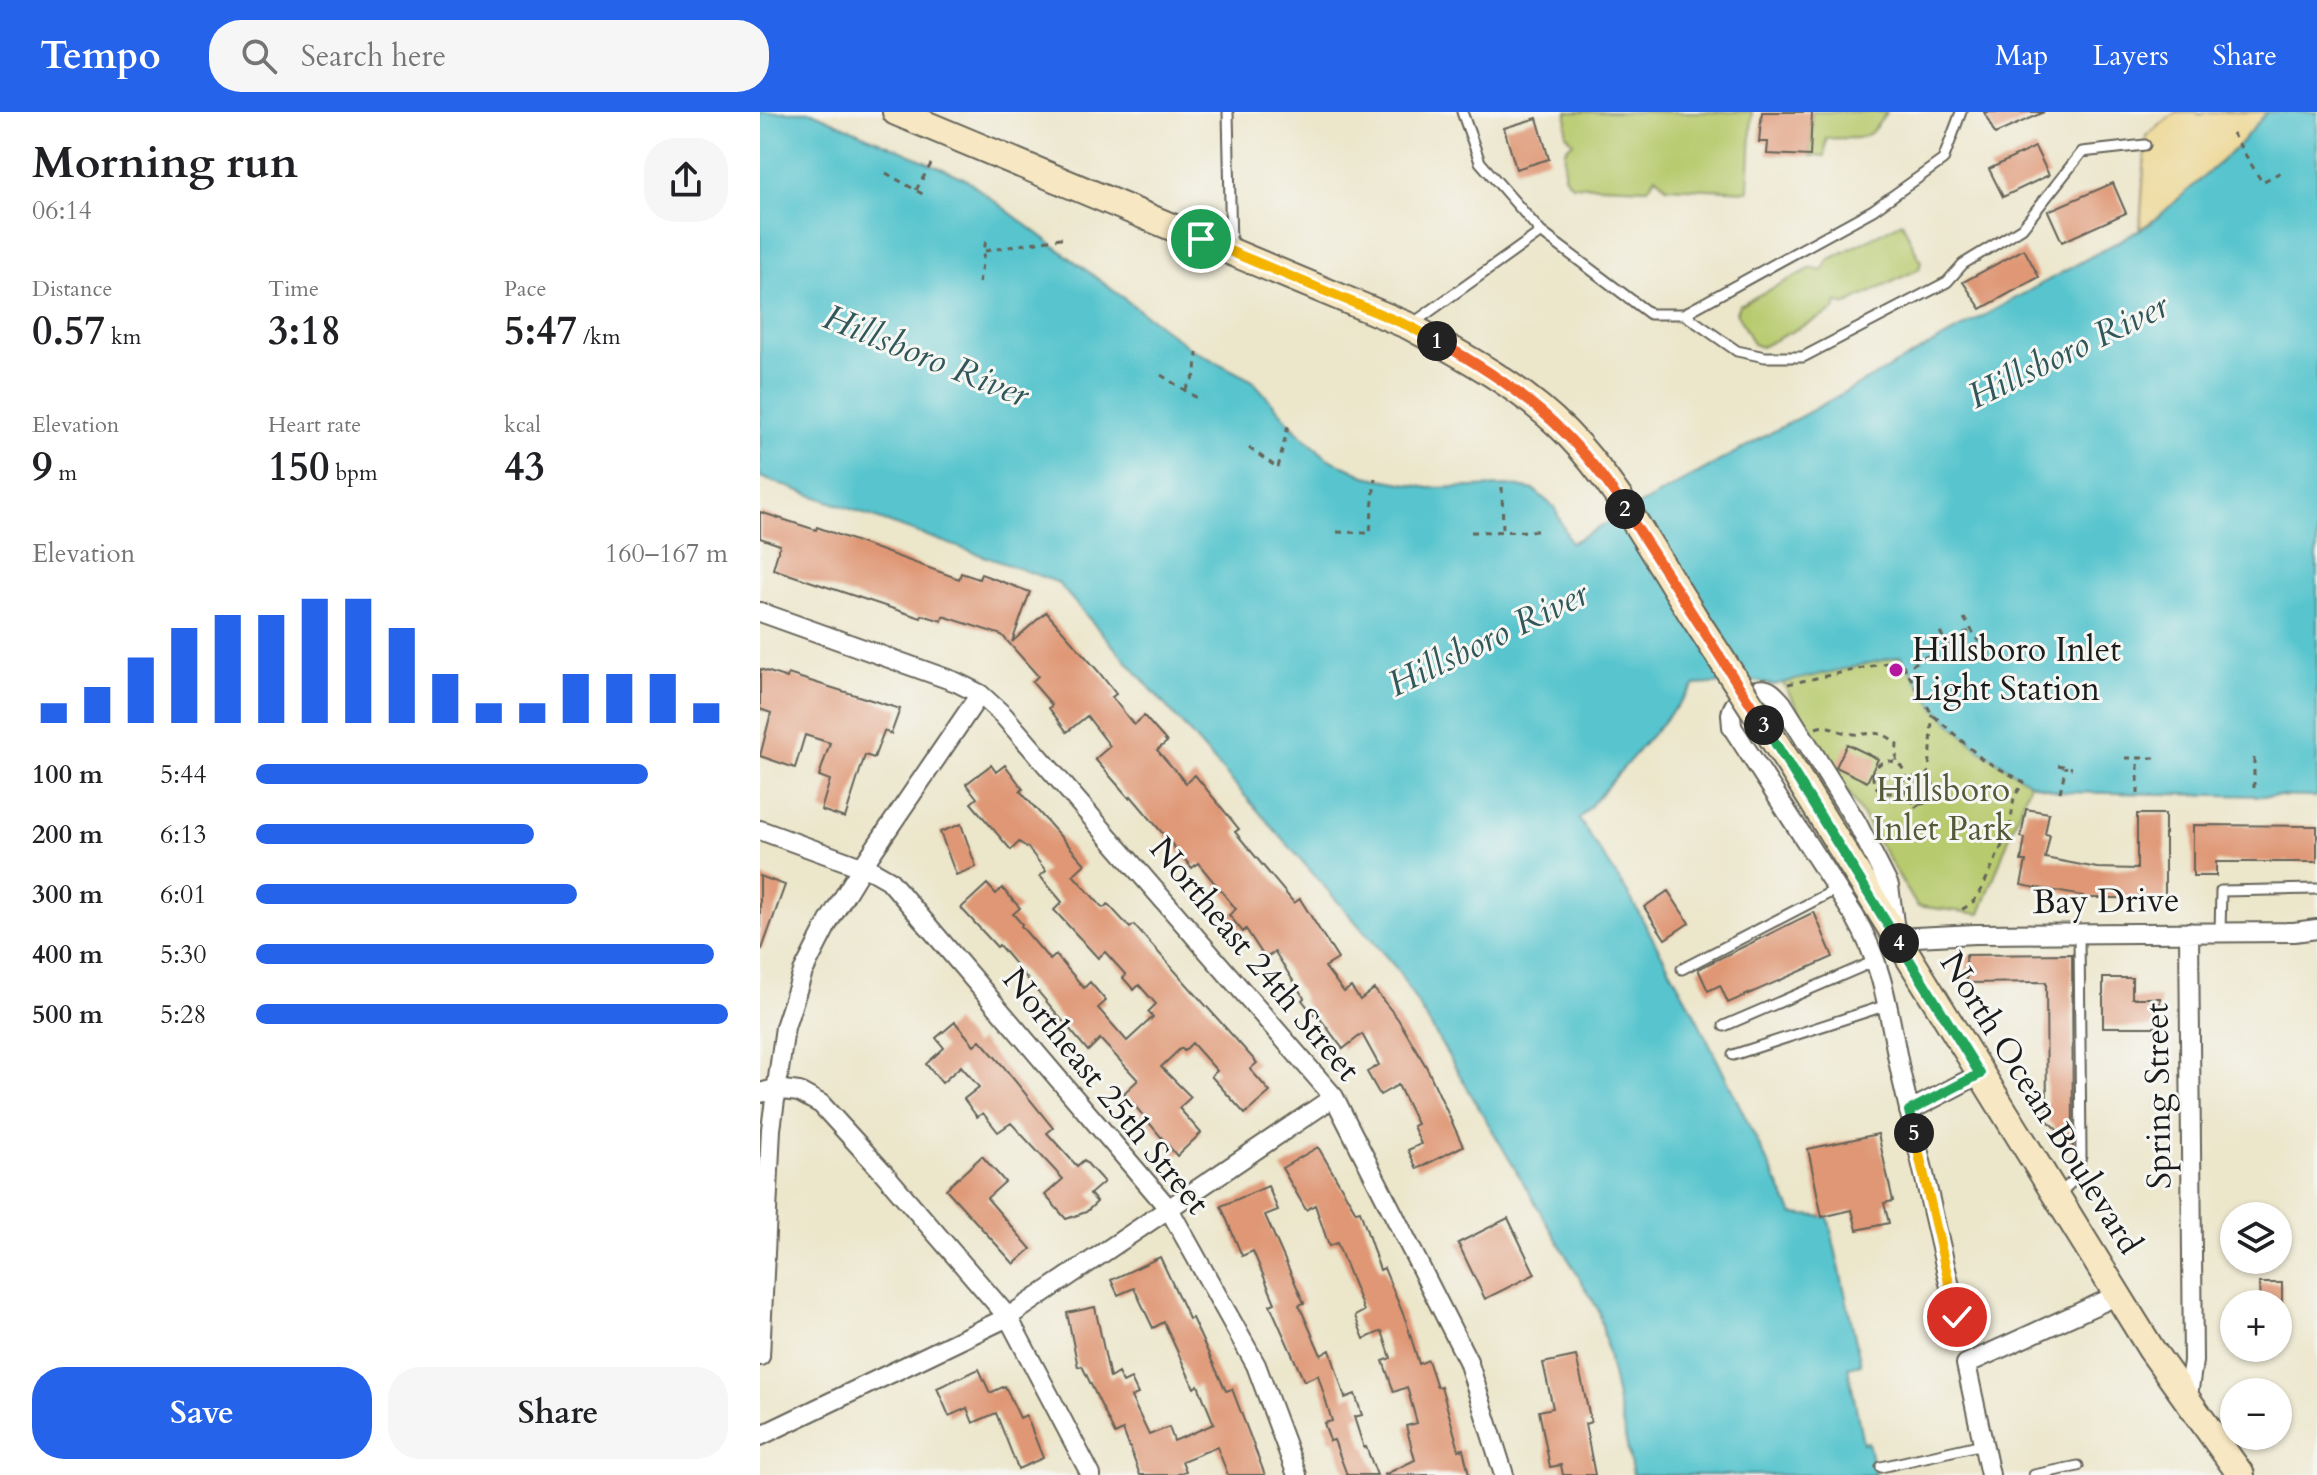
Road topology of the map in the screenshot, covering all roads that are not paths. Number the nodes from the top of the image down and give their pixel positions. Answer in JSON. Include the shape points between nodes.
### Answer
{"nodes":[{"id":1,"x":896,"y":112,"type":"edge"},
{"id":2,"x":1228,"y":112,"type":"edge"},
{"id":3,"x":1462,"y":112,"type":"edge"},
{"id":4,"x":1961,"y":112,"type":"edge"},
{"id":5,"x":2145,"y":145,"type":"dead end"},
{"id":6,"x":1541,"y":232,"type":"junction"},
{"id":7,"x":1232,"y":251,"type":"junction"},
{"id":8,"x":1684,"y":314,"type":"junction"},
{"id":9,"x":1409,"y":326,"type":"junction"},
{"id":10,"x":760,"y":612,"type":"edge"},
{"id":11,"x":980,"y":694,"type":"junction"},
{"id":12,"x":760,"y":830,"type":"edge"},
{"id":13,"x":862,"y":867,"type":"junction"},
{"id":14,"x":1837,"y":889,"type":"junction"},
{"id":15,"x":2317,"y":889,"type":"edge"},
{"id":16,"x":2317,"y":929,"type":"edge"},
{"id":17,"x":2189,"y":932,"type":"junction"},
{"id":18,"x":2220,"y":932,"type":"junction"},
{"id":19,"x":2079,"y":933,"type":"junction"},
{"id":20,"x":1896,"y":938,"type":"junction"},
{"id":21,"x":1877,"y":961,"type":"junction"},
{"id":22,"x":1682,"y":969,"type":"dead end"},
{"id":23,"x":1887,"y":1005,"type":"junction"},
{"id":24,"x":1724,"y":1026,"type":"dead end"},
{"id":25,"x":1733,"y":1055,"type":"dead end"},
{"id":26,"x":1980,"y":1074,"type":"junction"},
{"id":27,"x":760,"y":1076,"type":"edge"},
{"id":28,"x":768,"y":1091,"type":"edge"},
{"id":29,"x":1334,"y":1097,"type":"junction"},
{"id":30,"x":1909,"y":1111,"type":"junction"},
{"id":31,"x":2056,"y":1197,"type":"junction"},
{"id":32,"x":1169,"y":1209,"type":"junction"},
{"id":33,"x":2118,"y":1295,"type":"junction"},
{"id":34,"x":1008,"y":1317,"type":"junction"},
{"id":35,"x":1957,"y":1317,"type":"dead end"},
{"id":36,"x":760,"y":1356,"type":"edge"},
{"id":37,"x":2187,"y":1403,"type":"junction"},
{"id":38,"x":760,"y":1436,"type":"edge"},
{"id":39,"x":1983,"y":1444,"type":"junction"},
{"id":40,"x":2078,"y":1466,"type":"dead end"},
{"id":41,"x":1881,"y":1467,"type":"dead end"},
{"id":42,"x":1091,"y":1475,"type":"edge"},
{"id":43,"x":1297,"y":1475,"type":"edge"},
{"id":44,"x":1504,"y":1475,"type":"edge"},
{"id":45,"x":1990,"y":1475,"type":"edge"},
{"id":46,"x":2034,"y":1475,"type":"edge"},
{"id":47,"x":2241,"y":1475,"type":"edge"}],
"edges":[{"from":1,"to":7,"type":"main road","name":"North Ocean Boulevard"},
{"from":2,"to":7,"type":"lane"},
{"from":3,"to":6,"type":"lane","via":[[1480,162]]},
{"from":4,"to":8,"type":"lane","via":[[1943,160],[1873,210]]},
{"from":5,"to":8,"type":"lane","via":[[2082,152],[2022,228],[1963,264],[1947,282],[1803,357],[1737,351]]},
{"from":6,"to":8,"type":"lane","via":[[1650,314]]},
{"from":6,"to":9,"type":"lane"},
{"from":7,"to":9,"type":"main road","name":"North Ocean Boulevard"},
{"from":9,"to":20,"type":"main road","name":"North Ocean Boulevard","bridge":true,"via":[[1522,394],[1566,432],[1606,480]]},
{"from":10,"to":11,"type":"street","name":"Northeast 24th Street"},
{"from":11,"to":13,"type":"street"},
{"from":11,"to":29,"type":"street","name":"Northeast 24th Street"},
{"from":12,"to":13,"type":"street","name":"Northeast 25th Street"},
{"from":13,"to":28,"type":"street","via":[[803,972]]},
{"from":13,"to":32,"type":"street","name":"Northeast 25th Street","via":[[889,880]]},
{"from":14,"to":20,"type":"street","via":[[1732,727],[1734,706],[1750,693],[1773,693],[1782,703],[1857,823],[1889,886]]},
{"from":14,"to":21,"type":"street"},
{"from":14,"to":22,"type":"lane"},
{"from":15,"to":18,"type":"lane","via":[[2221,891]]},
{"from":16,"to":18,"type":"street","name":"Bay Drive"},
{"from":17,"to":18,"type":"street","name":"Bay Drive"},
{"from":17,"to":19,"type":"street","name":"Bay Drive"},
{"from":17,"to":37,"type":"street","name":"Spring Street","via":[[2193,1361]]},
{"from":19,"to":20,"type":"street","name":"Bay Drive"},
{"from":19,"to":31,"type":"lane","via":[[2081,1156],[2074,1180]]},
{"from":20,"to":26,"type":"main road","name":"North Ocean Boulevard"},
{"from":21,"to":23,"type":"street"},
{"from":21,"to":24,"type":"lane"},
{"from":23,"to":25,"type":"lane"},
{"from":23,"to":30,"type":"street"},
{"from":26,"to":30,"type":"street"},
{"from":26,"to":31,"type":"main road","name":"North Ocean Boulevard"},
{"from":27,"to":28,"type":"street"},
{"from":28,"to":34,"type":"street","via":[[799,1092],[821,1104]]},
{"from":28,"to":36,"type":"street"},
{"from":29,"to":32,"type":"street"},
{"from":29,"to":44,"type":"street","name":"Northeast 24th Street","via":[[1468,1361]]},
{"from":30,"to":35,"type":"street"},
{"from":31,"to":33,"type":"main road","name":"North Ocean Boulevard"},
{"from":32,"to":34,"type":"street"},
{"from":32,"to":43,"type":"street","name":"Northeast 25th Street","via":[[1256,1365]]},
{"from":33,"to":37,"type":"main road","name":"North Ocean Boulevard"},
{"from":33,"to":39,"type":"street","via":[[1966,1364]]},
{"from":34,"to":38,"type":"street"},
{"from":34,"to":42,"type":"street"},
{"from":37,"to":47,"type":"main road","name":"North Ocean Boulevard"},
{"from":39,"to":41,"type":"lane"},
{"from":39,"to":45,"type":"street"},
{"from":40,"to":46,"type":"lane"}]}
